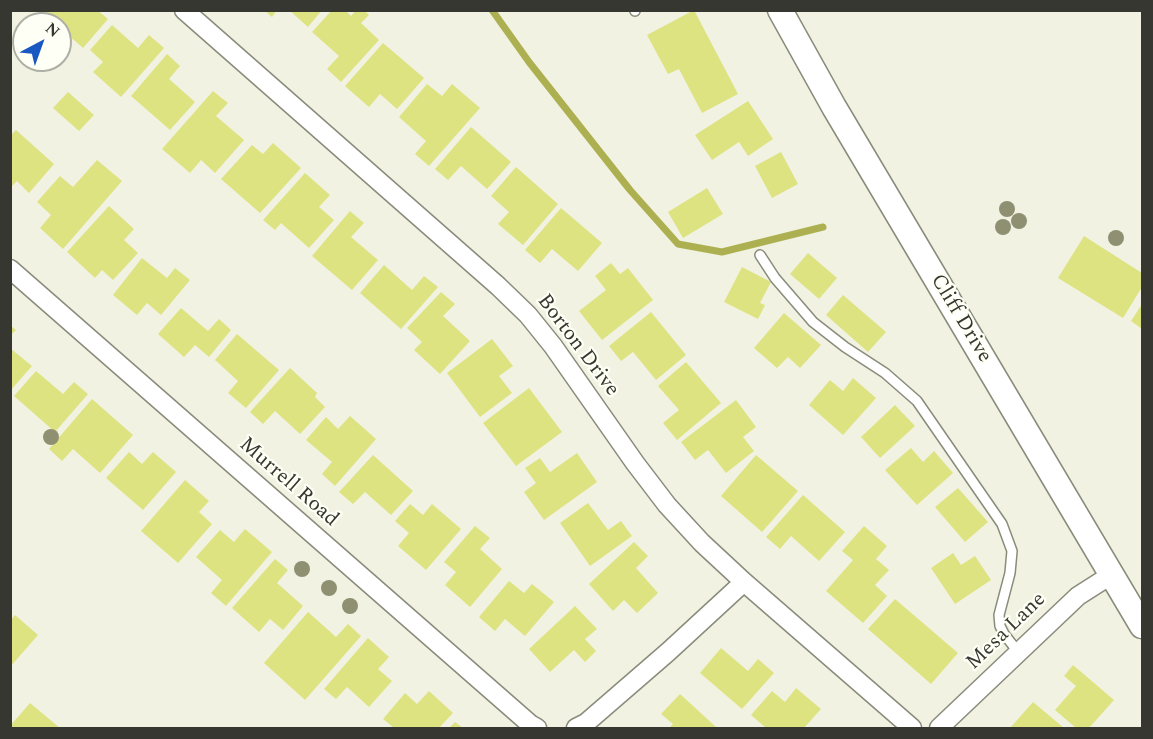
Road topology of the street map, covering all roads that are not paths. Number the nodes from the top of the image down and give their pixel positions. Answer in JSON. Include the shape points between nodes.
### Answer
{"nodes":[{"id":1,"x":184,"y":10,"type":"edge"},
{"id":2,"x":780,"y":10,"type":"edge"},
{"id":3,"x":760,"y":255,"type":"dead end"},
{"id":4,"x":10,"y":269,"type":"edge"},
{"id":5,"x":1111,"y":575,"type":"junction"},
{"id":6,"x":744,"y":582,"type":"junction"},
{"id":7,"x":1143,"y":626,"type":"edge"},
{"id":8,"x":1018,"y":653,"type":"junction"},
{"id":9,"x":537,"y":729,"type":"edge"},
{"id":10,"x":576,"y":729,"type":"edge"},
{"id":11,"x":912,"y":729,"type":"edge"},
{"id":12,"x":939,"y":729,"type":"edge"}],
"edges":[{"from":1,"to":6,"type":"street","name":"Borton Drive","via":[[528,315],[667,505]]},
{"from":2,"to":5,"type":"main road","name":"Cliff Drive"},
{"from":3,"to":8,"type":"lane","via":[[813,322],[917,401],[1002,524],[1012,551],[1000,626]]},
{"from":4,"to":9,"type":"street","name":"Murrell Road"},
{"from":5,"to":7,"type":"main road","name":"Cliff Drive"},
{"from":5,"to":8,"type":"street","name":"Mesa Lane","via":[[1078,596]]},
{"from":6,"to":10,"type":"street"},
{"from":6,"to":11,"type":"street","name":"Borton Drive"},
{"from":8,"to":12,"type":"street","name":"Mesa Lane"}]}
